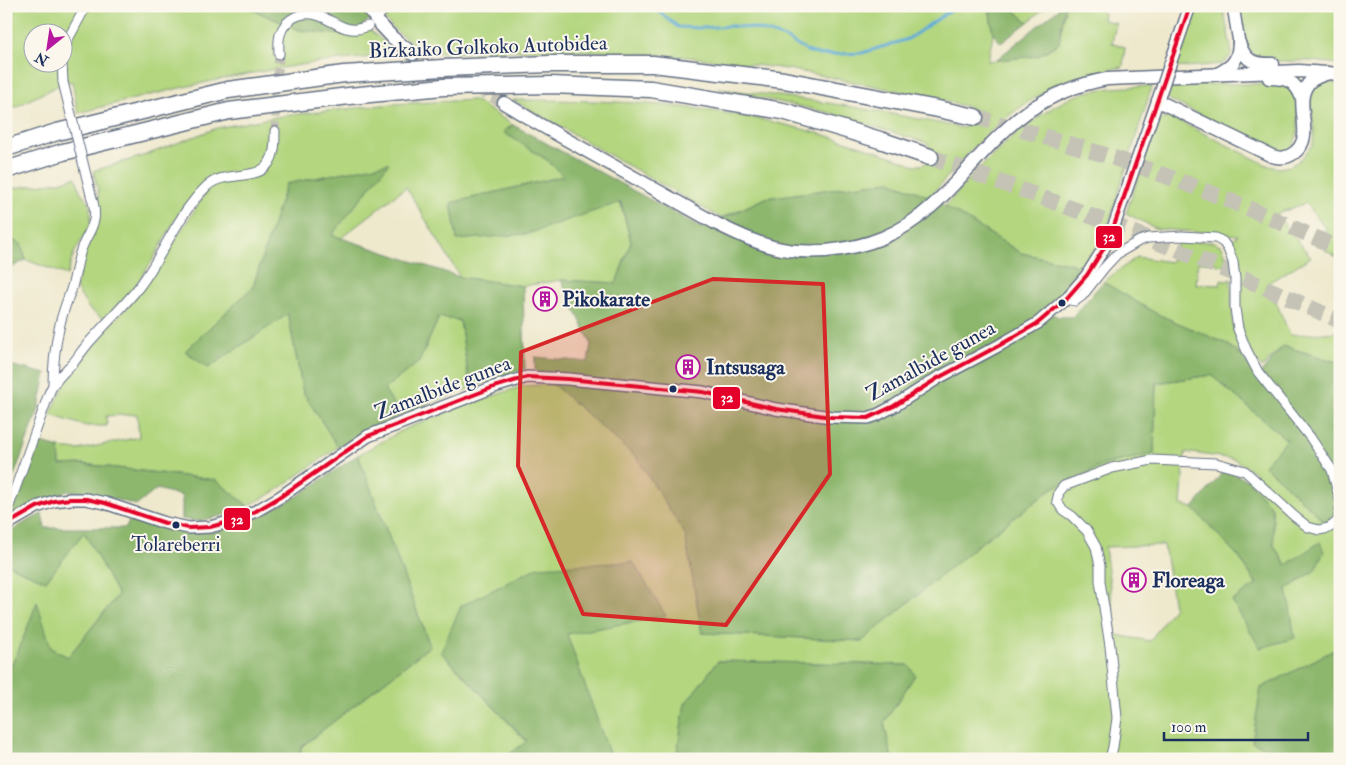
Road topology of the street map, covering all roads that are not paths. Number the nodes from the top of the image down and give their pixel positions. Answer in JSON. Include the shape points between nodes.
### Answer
{"nodes":[{"id":1,"x":86,"y":6,"type":"edge"},
{"id":2,"x":367,"y":6,"type":"edge"},
{"id":3,"x":388,"y":6,"type":"edge"},
{"id":4,"x":1190,"y":6,"type":"edge"},
{"id":5,"x":1228,"y":6,"type":"edge"},
{"id":6,"x":1232,"y":6,"type":"edge"},
{"id":7,"x":380,"y":15,"type":"dead end"},
{"id":8,"x":1234,"y":19,"type":"junction"},
{"id":9,"x":368,"y":26,"type":"dead end"},
{"id":10,"x":72,"y":32,"type":"edge"},
{"id":11,"x":1239,"y":42,"type":"junction"},
{"id":12,"x":278,"y":54,"type":"tunnel mouth"},
{"id":13,"x":413,"y":54,"type":"tunnel mouth"},
{"id":14,"x":1299,"y":70,"type":"junction"},
{"id":15,"x":62,"y":72,"type":"edge"},
{"id":16,"x":1335,"y":73,"type":"edge"},
{"id":17,"x":1218,"y":74,"type":"junction"},
{"id":18,"x":1302,"y":98,"type":"junction"},
{"id":19,"x":1158,"y":101,"type":"junction"},
{"id":20,"x":504,"y":103,"type":"tunnel mouth"},
{"id":21,"x":975,"y":117,"type":"tunnel mouth"},
{"id":22,"x":275,"y":131,"type":"tunnel mouth"},
{"id":23,"x":6,"y":148,"type":"edge"},
{"id":24,"x":930,"y":157,"type":"tunnel mouth"},
{"id":25,"x":6,"y":170,"type":"edge"},
{"id":26,"x":1066,"y":299,"type":"junction"},
{"id":27,"x":53,"y":385,"type":"junction"},
{"id":28,"x":1340,"y":501,"type":"edge"},
{"id":29,"x":1340,"y":508,"type":"edge"},
{"id":30,"x":9,"y":525,"type":"edge"},
{"id":31,"x":1110,"y":759,"type":"edge"}],
"edges":[{"from":1,"to":10,"type":"street","name":"Zamalbide gunea"},
{"from":2,"to":13,"type":"main road","via":[[393,38]]},
{"from":3,"to":7,"type":"street"},
{"from":4,"to":19,"type":"street","name":"Zamalbide gunea","bridge":true},
{"from":5,"to":8,"type":"street"},
{"from":6,"to":8,"type":"street"},
{"from":8,"to":11,"type":"street"},
{"from":9,"to":12,"type":"street","via":[[344,28],[311,14],[295,16],[282,28]]},
{"from":11,"to":14,"type":"main road","via":[[1252,62],[1286,65]]},
{"from":11,"to":17,"type":"main road","via":[[1236,60]]},
{"from":14,"to":16,"type":"main road"},
{"from":14,"to":17,"type":"main road"},
{"from":15,"to":27,"type":"street","name":"Zamalbide gunea","bridge":true,"via":[[95,215],[60,323],[53,356]]},
{"from":16,"to":18,"type":"main road","via":[[1310,81]]},
{"from":17,"to":18,"type":"main road","via":[[1252,79],[1280,78],[1295,85]]},
{"from":17,"to":20,"type":"main road","via":[[1107,79],[1088,82],[1057,94],[1014,123],[934,204],[906,226],[861,246],[812,252],[775,248],[717,224]]},
{"from":18,"to":19,"type":"main road","via":[[1303,142],[1285,158],[1272,156]]},
{"from":19,"to":26,"type":"street","name":"Zamalbide gunea","via":[[1104,248]]},
{"from":21,"to":23,"type":"highway","name":"Bizkaiko Golkoko Autobidea","via":[[784,80],[653,64],[550,64],[344,74],[228,90],[57,132]]},
{"from":22,"to":27,"type":"street","name":"Zamalbide gunea","via":[[274,150],[268,165],[255,174],[225,177],[207,186],[178,223],[139,287]]},
{"from":24,"to":25,"type":"highway","name":"Bizkaiko Golkoko Autobidea","via":[[783,111],[651,89],[541,85],[443,87],[229,111],[63,152]]},
{"from":26,"to":28,"type":"street","via":[[1075,301],[1082,296],[1117,254],[1138,241],[1182,236],[1216,238],[1222,242],[1233,262],[1238,329],[1246,350],[1258,372],[1332,470]]},
{"from":26,"to":30,"type":"street","name":"Zamalbide gunea","via":[[1038,323],[868,418],[831,417],[776,409],[703,392],[527,377],[368,436],[280,497],[229,522],[189,528],[105,503],[78,499],[38,507]]},
{"from":27,"to":30,"type":"street","name":"Zamalbide gunea","via":[[8,509]]},
{"from":29,"to":31,"type":"street","via":[[1338,521],[1329,528],[1308,527],[1245,471],[1216,463],[1182,460],[1152,460],[1112,468],[1064,486],[1057,501],[1087,531],[1098,557],[1117,718]]}]}
